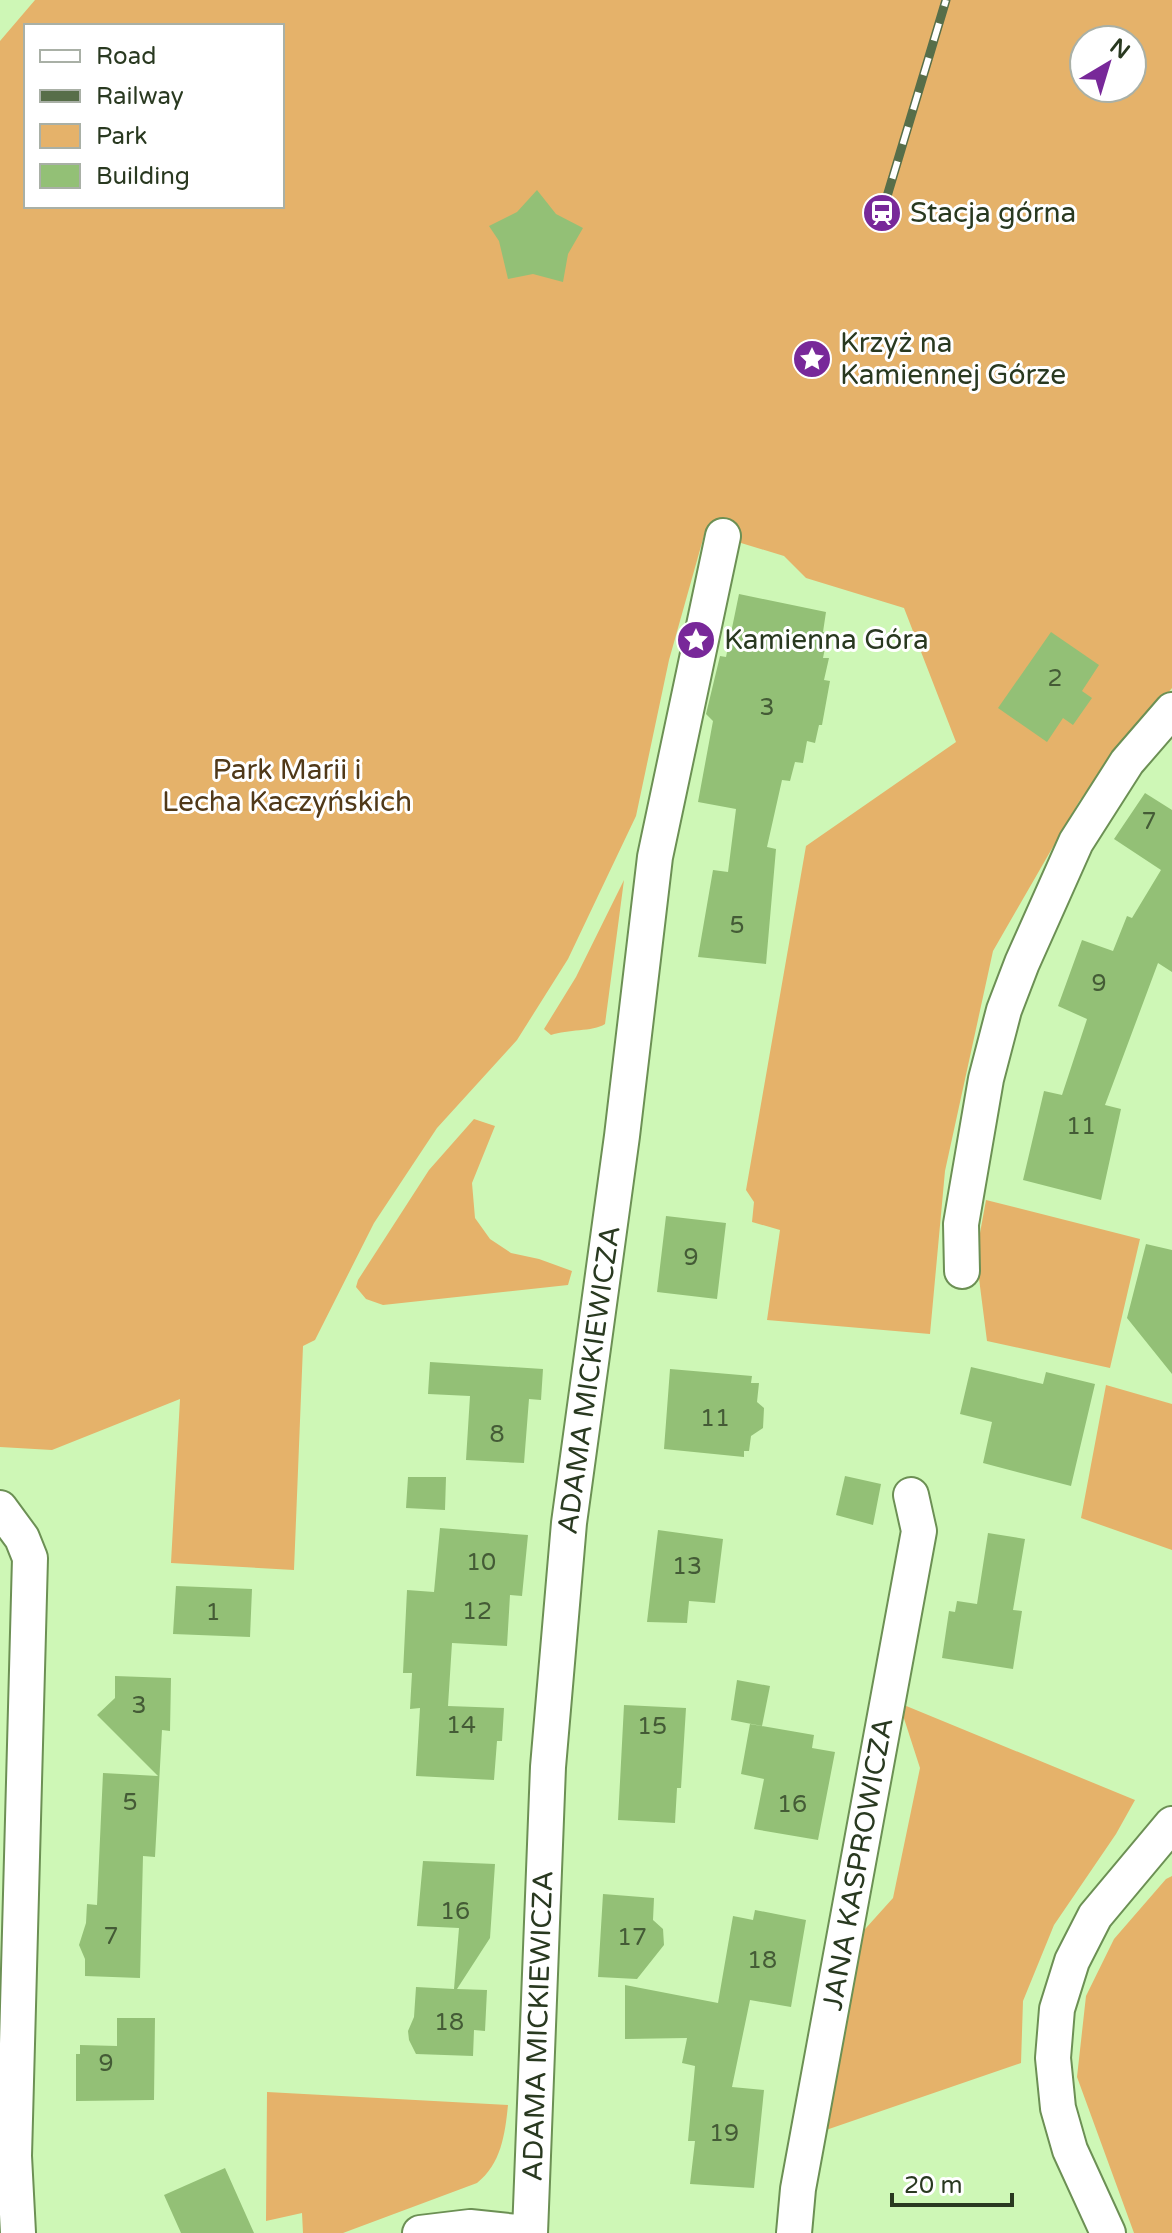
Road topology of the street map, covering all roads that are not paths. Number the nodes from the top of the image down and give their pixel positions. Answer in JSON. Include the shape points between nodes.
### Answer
{"nodes":[{"id":1,"x":723,"y":536,"type":"dead end"},
{"id":2,"x":1172,"y":710,"type":"edge"},
{"id":3,"x":962,"y":1271,"type":"dead end"},
{"id":4,"x":911,"y":1495,"type":"dead end"},
{"id":5,"x":0,"y":1508,"type":"edge"},
{"id":6,"x":1172,"y":1824,"type":"edge"},
{"id":7,"x":18,"y":2233,"type":"edge"},
{"id":8,"x":420,"y":2233,"type":"edge"},
{"id":9,"x":528,"y":2233,"type":"edge"},
{"id":10,"x":794,"y":2233,"type":"edge"},
{"id":11,"x":1108,"y":2233,"type":"edge"}],
"edges":[{"from":1,"to":9,"type":"street","name":"ADAMA MICKIEWICZA","via":[[655,857],[569,1523],[548,1767]]},
{"from":2,"to":3,"type":"street","via":[[1127,762],[1076,842],[1004,1010],[961,1224]]},
{"from":4,"to":10,"type":"street","name":"JANA KASPROWICZA","via":[[919,1531]]},
{"from":5,"to":7,"type":"street","via":[[30,1558],[14,2156]]},
{"from":6,"to":11,"type":"street","via":[[1095,1916],[1072,1961],[1057,2009],[1053,2058],[1058,2108],[1070,2150]]},
{"from":8,"to":9,"type":"street","via":[[470,2227]]}]}
